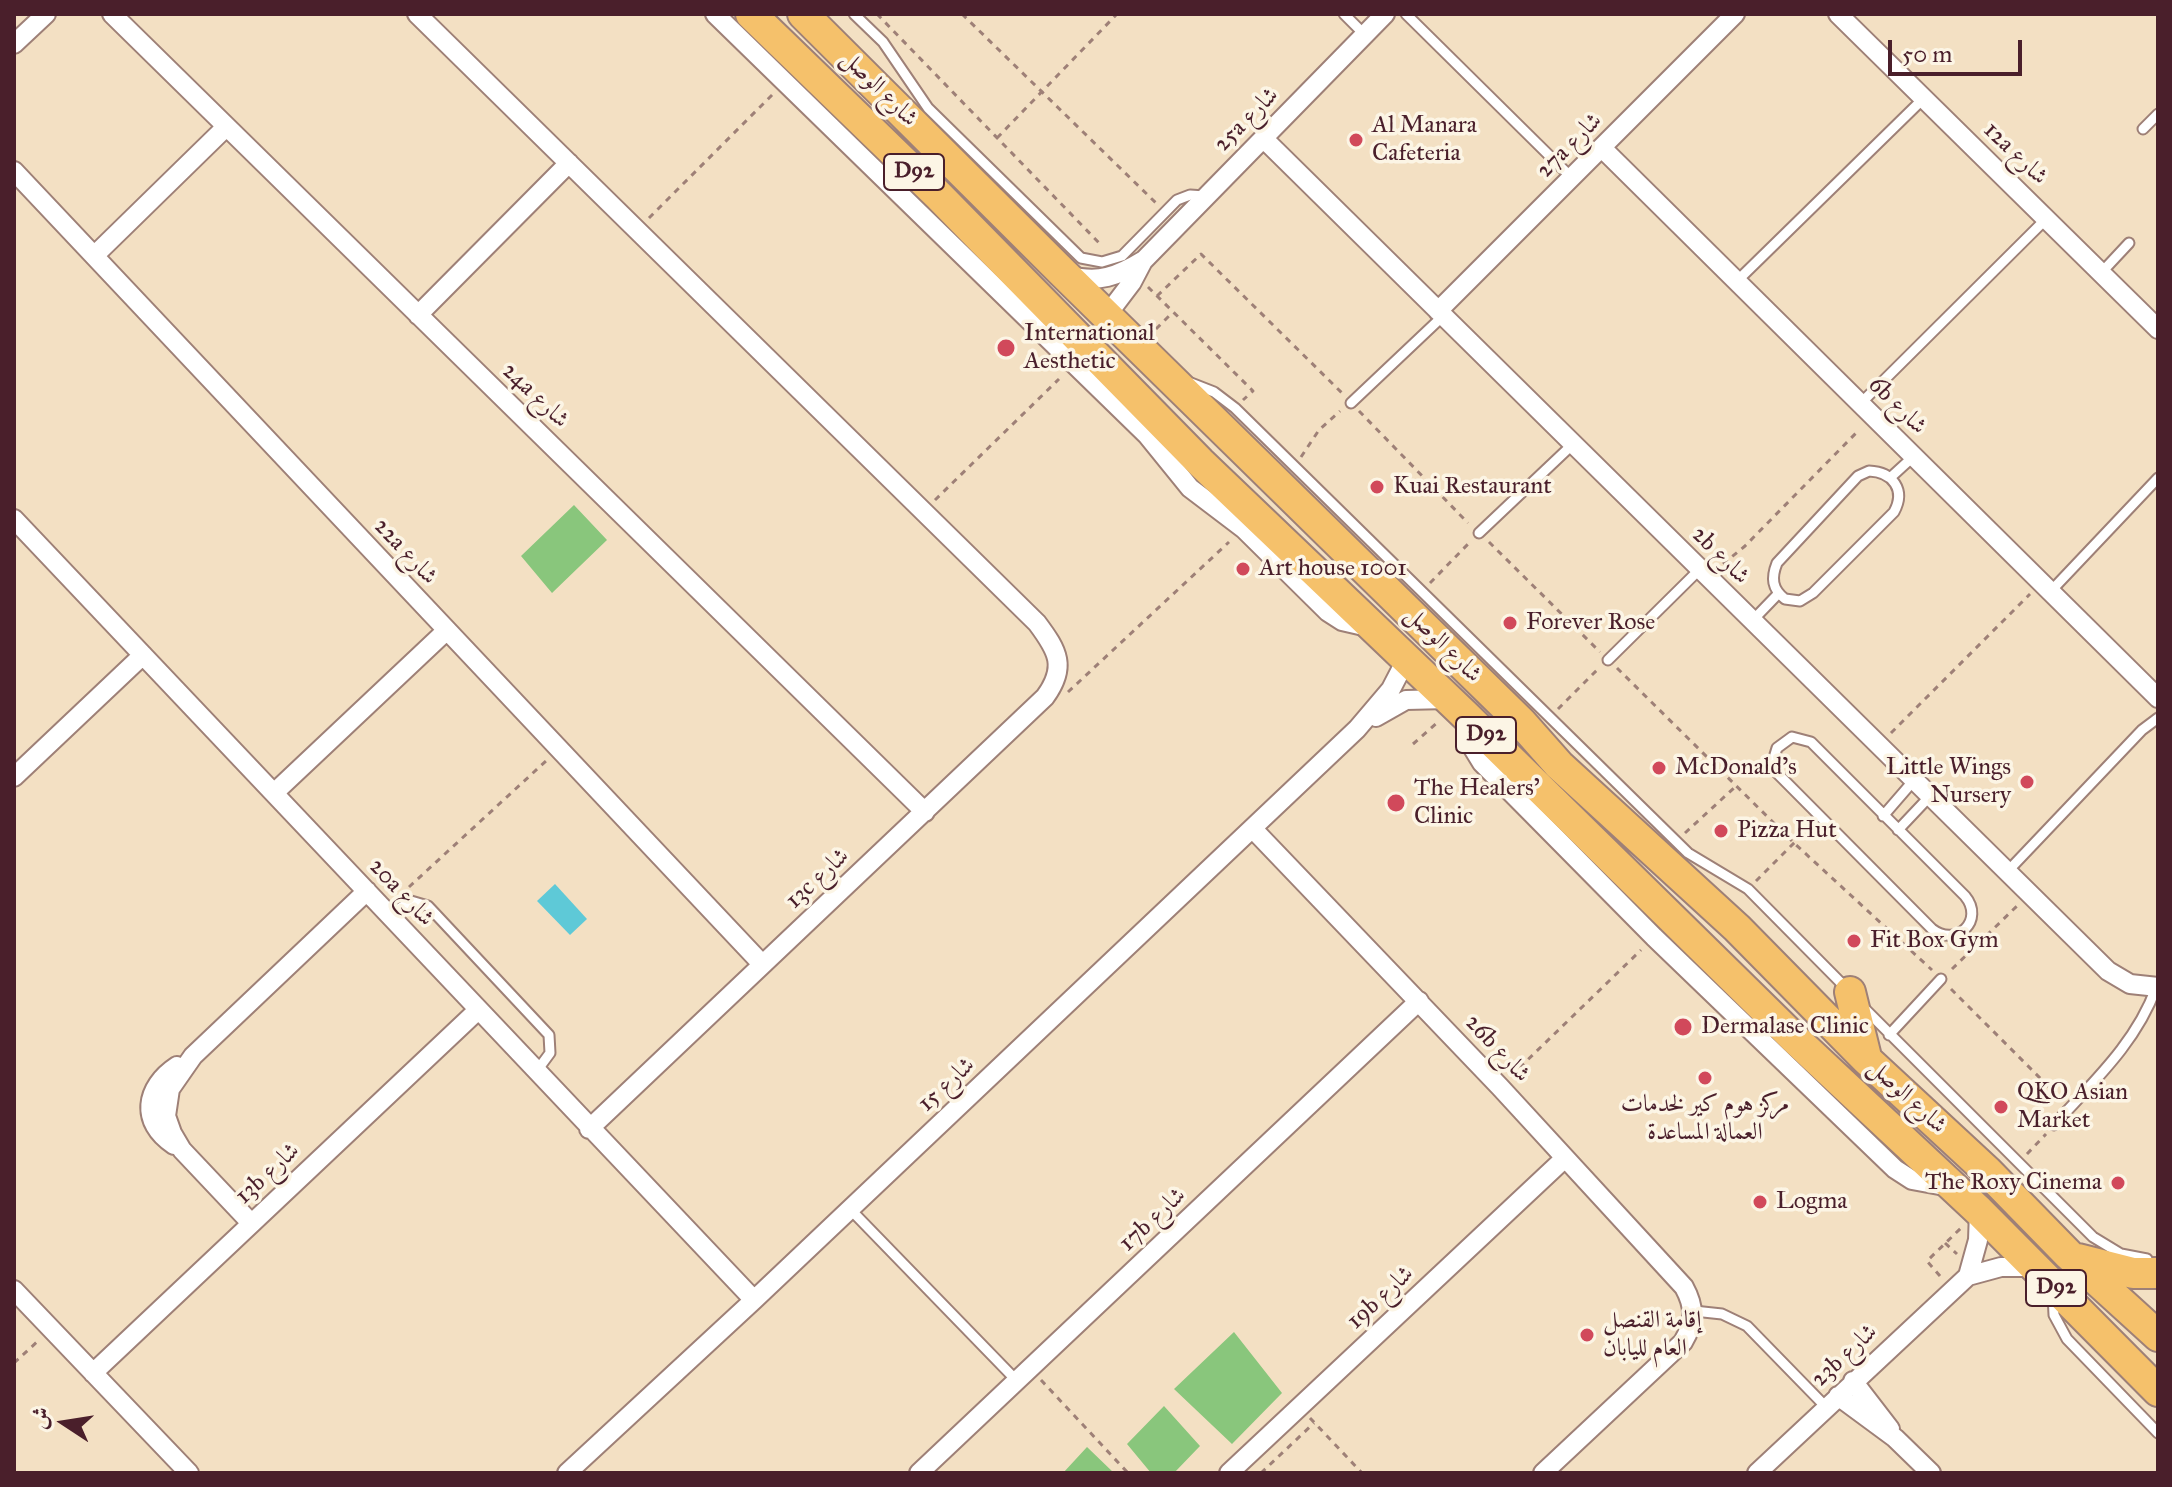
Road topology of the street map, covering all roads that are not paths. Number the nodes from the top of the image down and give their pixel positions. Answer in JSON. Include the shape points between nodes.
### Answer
{"nodes":[{"id":1,"x":46,"y":14,"type":"edge"},
{"id":2,"x":112,"y":14,"type":"edge"},
{"id":3,"x":417,"y":14,"type":"edge"},
{"id":4,"x":715,"y":14,"type":"edge"},
{"id":5,"x":751,"y":14,"type":"edge"},
{"id":6,"x":803,"y":14,"type":"edge"},
{"id":7,"x":854,"y":14,"type":"edge"},
{"id":8,"x":1344,"y":14,"type":"edge"},
{"id":9,"x":1385,"y":14,"type":"edge"},
{"id":10,"x":1406,"y":14,"type":"edge"},
{"id":11,"x":1735,"y":14,"type":"edge"},
{"id":12,"x":1838,"y":14,"type":"edge"},
{"id":13,"x":1365,"y":35,"type":"junction"},
{"id":14,"x":14,"y":44,"type":"edge"},
{"id":15,"x":1923,"y":99,"type":"junction"},
{"id":16,"x":2158,"y":114,"type":"edge"},
{"id":17,"x":939,"y":119,"type":"junction"},
{"id":18,"x":226,"y":127,"type":"junction"},
{"id":19,"x":2143,"y":129,"type":"dead end"},
{"id":20,"x":1263,"y":138,"type":"junction"},
{"id":21,"x":1602,"y":148,"type":"junction"},
{"id":22,"x":939,"y":150,"type":"junction"},
{"id":23,"x":569,"y":163,"type":"junction"},
{"id":24,"x":1572,"y":178,"type":"junction"},
{"id":25,"x":17,"y":182,"type":"edge"},
{"id":26,"x":939,"y":196,"type":"junction"},
{"id":27,"x":1205,"y":196,"type":"junction"},
{"id":28,"x":2047,"y":218,"type":"junction"},
{"id":29,"x":2129,"y":243,"type":"dead end"},
{"id":30,"x":95,"y":255,"type":"junction"},
{"id":31,"x":1144,"y":260,"type":"junction"},
{"id":32,"x":1063,"y":273,"type":"junction"},
{"id":33,"x":2101,"y":273,"type":"junction"},
{"id":34,"x":1737,"y":281,"type":"junction"},
{"id":35,"x":1440,"y":314,"type":"junction"},
{"id":36,"x":418,"y":315,"type":"junction"},
{"id":37,"x":1107,"y":315,"type":"junction"},
{"id":38,"x":2158,"y":329,"type":"edge"},
{"id":39,"x":1173,"y":379,"type":"junction"},
{"id":40,"x":1351,"y":403,"type":"road end"},
{"id":41,"x":1861,"y":403,"type":"junction"},
{"id":42,"x":1573,"y":444,"type":"junction"},
{"id":43,"x":1914,"y":456,"type":"junction"},
{"id":44,"x":1891,"y":477,"type":"junction"},
{"id":45,"x":2158,"y":478,"type":"edge"},
{"id":46,"x":14,"y":519,"type":"edge"},
{"id":47,"x":1479,"y":533,"type":"road end"},
{"id":48,"x":1700,"y":569,"type":"junction"},
{"id":49,"x":2046,"y":588,"type":"junction"},
{"id":50,"x":1778,"y":594,"type":"junction"},
{"id":51,"x":1752,"y":621,"type":"junction"},
{"id":52,"x":1376,"y":629,"type":"junction"},
{"id":53,"x":446,"y":631,"type":"junction"},
{"id":54,"x":143,"y":655,"type":"junction"},
{"id":55,"x":1406,"y":660,"type":"junction"},
{"id":56,"x":1608,"y":660,"type":"road end"},
{"id":57,"x":2158,"y":698,"type":"edge"},
{"id":58,"x":1457,"y":707,"type":"junction"},
{"id":59,"x":2158,"y":718,"type":"edge"},
{"id":60,"x":1357,"y":729,"type":"junction"},
{"id":61,"x":1559,"y":765,"type":"junction"},
{"id":62,"x":14,"y":777,"type":"edge"},
{"id":63,"x":1915,"y":779,"type":"junction"},
{"id":64,"x":274,"y":793,"type":"junction"},
{"id":65,"x":1931,"y":795,"type":"junction"},
{"id":66,"x":925,"y":812,"type":"junction"},
{"id":67,"x":1883,"y":816,"type":"junction"},
{"id":68,"x":1253,"y":829,"type":"junction"},
{"id":69,"x":1898,"y":830,"type":"junction"},
{"id":70,"x":2007,"y":872,"type":"junction"},
{"id":71,"x":367,"y":891,"type":"junction"},
{"id":72,"x":389,"y":915,"type":"junction"},
{"id":73,"x":762,"y":964,"type":"junction"},
{"id":74,"x":1941,"y":979,"type":"road end"},
{"id":75,"x":2157,"y":988,"type":"edge"},
{"id":76,"x":1850,"y":992,"type":"junction"},
{"id":77,"x":1419,"y":1001,"type":"junction"},
{"id":78,"x":477,"y":1011,"type":"junction"},
{"id":79,"x":1889,"y":1035,"type":"junction"},
{"id":80,"x":1866,"y":1059,"type":"junction"},
{"id":81,"x":536,"y":1072,"type":"junction"},
{"id":82,"x":2054,"y":1125,"type":"road end"},
{"id":83,"x":589,"y":1129,"type":"junction"},
{"id":84,"x":1565,"y":1158,"type":"junction"},
{"id":85,"x":1953,"y":1188,"type":"junction"},
{"id":86,"x":850,"y":1209,"type":"junction"},
{"id":87,"x":1979,"y":1211,"type":"junction"},
{"id":88,"x":251,"y":1223,"type":"junction"},
{"id":89,"x":2069,"y":1255,"type":"junction"},
{"id":90,"x":2158,"y":1258,"type":"edge"},
{"id":91,"x":2158,"y":1273,"type":"edge"},
{"id":92,"x":1968,"y":1276,"type":"junction"},
{"id":93,"x":2045,"y":1277,"type":"junction"},
{"id":94,"x":14,"y":1290,"type":"edge"},
{"id":95,"x":754,"y":1300,"type":"junction"},
{"id":96,"x":1694,"y":1311,"type":"junction"},
{"id":97,"x":2158,"y":1336,"type":"edge"},
{"id":98,"x":93,"y":1373,"type":"junction"},
{"id":99,"x":1023,"y":1375,"type":"junction"},
{"id":100,"x":1853,"y":1381,"type":"junction"},
{"id":101,"x":2158,"y":1391,"type":"edge"},
{"id":102,"x":1832,"y":1402,"type":"junction"},
{"id":103,"x":2158,"y":1433,"type":"edge"},
{"id":104,"x":1895,"y":1438,"type":"junction"},
{"id":105,"x":189,"y":1473,"type":"edge"},
{"id":106,"x":567,"y":1473,"type":"edge"},
{"id":107,"x":919,"y":1473,"type":"edge"},
{"id":108,"x":1229,"y":1473,"type":"edge"},
{"id":109,"x":1543,"y":1473,"type":"edge"},
{"id":110,"x":1757,"y":1473,"type":"edge"},
{"id":111,"x":1931,"y":1473,"type":"edge"}],
"edges":[{"from":1,"to":14,"type":"street"},
{"from":2,"to":18,"type":"street","name":"24a شارع"},
{"from":3,"to":23,"type":"street"},
{"from":4,"to":52,"type":"street","name":"شارع الوصل","via":[[1147,435],[1190,488],[1244,529],[1334,618]]},
{"from":5,"to":26,"type":"main road","name":"شارع الوصل","number":"D92"},
{"from":6,"to":22,"type":"main road","name":"شارع الوصل","number":"D92"},
{"from":7,"to":17,"type":"lane","via":[[883,42]]},
{"from":8,"to":13,"type":"lane"},
{"from":9,"to":13,"type":"street","name":"25a شارع"},
{"from":10,"to":24,"type":"lane"},
{"from":11,"to":21,"type":"street","name":"27a شارع"},
{"from":12,"to":15,"type":"street","name":"12a شارع"},
{"from":13,"to":20,"type":"street","name":"25a شارع"},
{"from":15,"to":28,"type":"street","name":"12a شارع"},
{"from":15,"to":34,"type":"lane"},
{"from":16,"to":19,"type":"lane"},
{"from":17,"to":22,"type":"main road"},
{"from":17,"to":27,"type":"lane","via":[[1081,258],[1102,262],[1122,256],[1184,196]]},
{"from":18,"to":30,"type":"street"},
{"from":18,"to":36,"type":"street","name":"24a شارع"},
{"from":20,"to":27,"type":"street","name":"25a شارع"},
{"from":20,"to":35,"type":"street","name":"2b شارع"},
{"from":21,"to":24,"type":"street","name":"27a شارع"},
{"from":21,"to":34,"type":"street","name":"6b شارع"},
{"from":22,"to":32,"type":"main road","name":"شارع الوصل","number":"D92"},
{"from":23,"to":36,"type":"street"},
{"from":23,"to":66,"type":"street","name":"13c شارع","via":[[1037,623],[1057,653],[1055,684],[1045,697]]},
{"from":24,"to":35,"type":"street","name":"27a شارع"},
{"from":25,"to":30,"type":"street","name":"22a شارع"},
{"from":26,"to":37,"type":"main road","via":[[976,214],[1079,313],[1092,318]]},
{"from":26,"to":52,"type":"main road","name":"شارع الوصل","number":"D92","via":[[1200,462]]},
{"from":27,"to":31,"type":"street","name":"25a شارع"},
{"from":28,"to":33,"type":"street","name":"12a شارع"},
{"from":28,"to":41,"type":"lane"},
{"from":29,"to":33,"type":"lane"},
{"from":30,"to":53,"type":"street","name":"22a شارع"},
{"from":31,"to":32,"type":"street","name":"25a شارع","via":[[1104,279]]},
{"from":31,"to":37,"type":"street","name":"25a شارع"},
{"from":32,"to":37,"type":"main road","name":"شارع الوصل","number":"D92"},
{"from":33,"to":38,"type":"street","name":"12a شارع"},
{"from":34,"to":41,"type":"street","name":"6b شارع"},
{"from":35,"to":40,"type":"lane"},
{"from":35,"to":42,"type":"street","name":"2b شارع"},
{"from":36,"to":66,"type":"street","name":"24a شارع"},
{"from":37,"to":39,"type":"main road","name":"شارع الوصل","number":"D92"},
{"from":39,"to":61,"type":"main road","name":"شارع الوصل","number":"D92"},
{"from":39,"to":76,"type":"lane","via":[[1214,392],[1235,408],[1676,841],[1748,889]]},
{"from":41,"to":43,"type":"street","name":"6b شارع"},
{"from":42,"to":47,"type":"lane"},
{"from":42,"to":48,"type":"street","name":"2b شارع"},
{"from":43,"to":44,"type":"lane"},
{"from":43,"to":49,"type":"street","name":"6b شارع"},
{"from":44,"to":50,"type":"lane","via":[[1881,471],[1858,476],[1777,563],[1772,574]]},
{"from":44,"to":50,"type":"lane","via":[[1899,494],[1894,512],[1807,598],[1792,601]]},
{"from":45,"to":49,"type":"lane"},
{"from":46,"to":54,"type":"street","name":"20a شارع"},
{"from":48,"to":51,"type":"street","name":"2b شارع"},
{"from":48,"to":56,"type":"lane"},
{"from":49,"to":57,"type":"street","name":"6b شارع"},
{"from":50,"to":51,"type":"lane"},
{"from":51,"to":63,"type":"street","name":"2b شارع"},
{"from":52,"to":55,"type":"main road","name":"شارع الوصل","number":"D92"},
{"from":53,"to":64,"type":"street"},
{"from":53,"to":73,"type":"street","name":"22a شارع"},
{"from":54,"to":62,"type":"street"},
{"from":54,"to":64,"type":"street","name":"20a شارع"},
{"from":55,"to":58,"type":"main road","name":"شارع الوصل","number":"D92"},
{"from":55,"to":60,"type":"street","name":"شارع 15","via":[[1391,689]]},
{"from":55,"to":61,"type":"main road","via":[[1427,658],[1443,665],[1518,737]]},
{"from":58,"to":60,"type":"street","name":"شارع 15","via":[[1406,700]]},
{"from":58,"to":85,"type":"main road","name":"شارع الوصل","number":"D92"},
{"from":58,"to":85,"type":"street","name":"شارع الوصل","via":[[1482,763],[1654,937],[1895,1169],[1912,1180]]},
{"from":59,"to":70,"type":"lane"},
{"from":60,"to":68,"type":"street","name":"شارع 15"},
{"from":61,"to":80,"type":"main road","name":"شارع الوصل","number":"D92","via":[[1737,928]]},
{"from":63,"to":65,"type":"street","name":"2b شارع"},
{"from":63,"to":67,"type":"lane"},
{"from":64,"to":71,"type":"street","name":"20a شارع"},
{"from":65,"to":69,"type":"lane"},
{"from":65,"to":70,"type":"street","name":"2b شارع"},
{"from":66,"to":73,"type":"street","name":"13c شارع"},
{"from":67,"to":69,"type":"lane"},
{"from":67,"to":69,"type":"lane","via":[[1811,742],[1786,739],[1774,754],[1781,778],[1932,929],[1945,936],[1960,934],[1973,916],[1970,902]]},
{"from":68,"to":77,"type":"street","name":"26b شارع"},
{"from":68,"to":86,"type":"street","name":"شارع 15"},
{"from":70,"to":75,"type":"street","name":"2b شارع","via":[[2108,971],[2130,984]]},
{"from":71,"to":72,"type":"street","name":"20a شارع"},
{"from":71,"to":88,"type":"street","via":[[193,1056],[167,1098],[169,1125],[182,1150]]},
{"from":72,"to":78,"type":"street","name":"20a شارع"},
{"from":72,"to":81,"type":"lane","via":[[405,903],[428,906],[549,1035],[550,1053]]},
{"from":73,"to":83,"type":"street","name":"13c شارع"},
{"from":74,"to":79,"type":"lane"},
{"from":75,"to":82,"type":"lane","via":[[2127,1044]]},
{"from":76,"to":79,"type":"lane"},
{"from":76,"to":80,"type":"main road"},
{"from":77,"to":84,"type":"street","name":"26b شارع"},
{"from":77,"to":99,"type":"street","name":"17b شارع"},
{"from":78,"to":81,"type":"street","name":"20a شارع"},
{"from":78,"to":88,"type":"street","name":"13b شارع"},
{"from":79,"to":90,"type":"lane","via":[[2105,1246],[2137,1258]]},
{"from":80,"to":89,"type":"main road","name":"شارع الوصل","number":"D92"},
{"from":81,"to":83,"type":"street","name":"20a شارع"},
{"from":83,"to":95,"type":"street","name":"20a شارع"},
{"from":84,"to":96,"type":"street","name":"26b شارع","via":[[1684,1287]]},
{"from":84,"to":108,"type":"street","name":"19b شارع"},
{"from":85,"to":87,"type":"main road","name":"شارع الوصل","number":"D92"},
{"from":86,"to":95,"type":"street","name":"شارع 15"},
{"from":86,"to":99,"type":"lane"},
{"from":87,"to":92,"type":"street"},
{"from":87,"to":93,"type":"main road","name":"شارع الوصل","number":"D92"},
{"from":88,"to":98,"type":"street","name":"13b شارع"},
{"from":89,"to":91,"type":"main road","via":[[2133,1273]]},
{"from":89,"to":97,"type":"main road","name":"شارع الوصل","number":"D92"},
{"from":92,"to":93,"type":"street","name":"23b شارع","via":[[2001,1267]]},
{"from":92,"to":100,"type":"street","name":"23b شارع"},
{"from":93,"to":101,"type":"main road","name":"شارع الوصل","number":"D92"},
{"from":93,"to":103,"type":"lane","via":[[2061,1331]]},
{"from":94,"to":98,"type":"street"},
{"from":95,"to":106,"type":"street","name":"شارع 15"},
{"from":96,"to":102,"type":"lane","via":[[1722,1314],[1747,1326]]},
{"from":96,"to":109,"type":"street","via":[[1683,1342]]},
{"from":98,"to":105,"type":"street"},
{"from":99,"to":107,"type":"street","name":"17b شارع"},
{"from":100,"to":102,"type":"street","name":"23b شارع"},
{"from":100,"to":104,"type":"street"},
{"from":102,"to":104,"type":"street"},
{"from":102,"to":110,"type":"street","name":"23b شارع"},
{"from":104,"to":111,"type":"street"}]}
